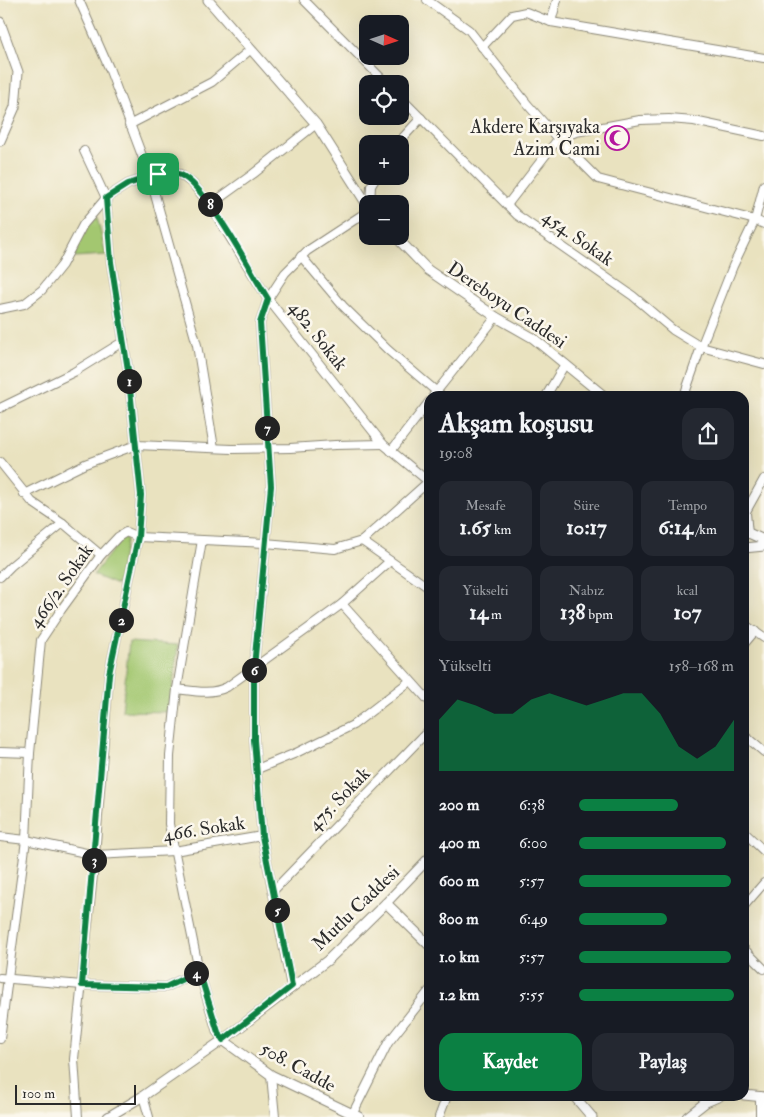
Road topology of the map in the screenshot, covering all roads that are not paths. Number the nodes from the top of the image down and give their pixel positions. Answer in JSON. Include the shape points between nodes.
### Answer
{"nodes":[{"id":1,"x":80,"y":0,"type":"edge"},
{"id":2,"x":208,"y":0,"type":"edge"},
{"id":3,"x":304,"y":0,"type":"edge"},
{"id":4,"x":427,"y":0,"type":"edge"},
{"id":5,"x":557,"y":0,"type":"edge"},
{"id":6,"x":551,"y":22,"type":"junction"},
{"id":7,"x":0,"y":25,"type":"edge"},
{"id":8,"x":482,"y":46,"type":"junction"},
{"id":9,"x":252,"y":50,"type":"junction"},
{"id":10,"x":764,"y":58,"type":"edge"},
{"id":11,"x":378,"y":75,"type":"edge"},
{"id":12,"x":409,"y":106,"type":"edge"},
{"id":13,"x":421,"y":118,"type":"junction"},
{"id":14,"x":316,"y":124,"type":"junction"},
{"id":15,"x":129,"y":126,"type":"junction"},
{"id":16,"x":405,"y":135,"type":"edge"},
{"id":17,"x":764,"y":136,"type":"edge"},
{"id":18,"x":558,"y":139,"type":"junction"},
{"id":19,"x":0,"y":140,"type":"edge"},
{"id":20,"x":84,"y":151,"type":"dead end"},
{"id":21,"x":150,"y":176,"type":"junction"},
{"id":22,"x":764,"y":185,"type":"edge"},
{"id":23,"x":362,"y":195,"type":"edge"},
{"id":24,"x":106,"y":198,"type":"junction"},
{"id":25,"x":210,"y":205,"type":"junction"},
{"id":26,"x":507,"y":205,"type":"junction"},
{"id":27,"x":359,"y":217,"type":"edge"},
{"id":28,"x":755,"y":220,"type":"junction"},
{"id":29,"x":764,"y":224,"type":"edge"},
{"id":30,"x":404,"y":245,"type":"edge"},
{"id":31,"x":301,"y":256,"type":"junction"},
{"id":32,"x":268,"y":299,"type":"junction"},
{"id":33,"x":0,"y":308,"type":"edge"},
{"id":34,"x":496,"y":317,"type":"junction"},
{"id":35,"x":124,"y":341,"type":"junction"},
{"id":36,"x":701,"y":347,"type":"junction"},
{"id":37,"x":565,"y":364,"type":"junction"},
{"id":38,"x":764,"y":364,"type":"edge"},
{"id":39,"x":432,"y":391,"type":"edge"},
{"id":40,"x":437,"y":391,"type":"edge"},
{"id":41,"x":549,"y":391,"type":"edge"},
{"id":42,"x":598,"y":391,"type":"edge"},
{"id":43,"x":686,"y":391,"type":"edge"},
{"id":44,"x":0,"y":408,"type":"edge"},
{"id":45,"x":424,"y":408,"type":"edge"},
{"id":46,"x":383,"y":444,"type":"junction"},
{"id":47,"x":136,"y":445,"type":"junction"},
{"id":48,"x":214,"y":448,"type":"junction"},
{"id":49,"x":268,"y":448,"type":"junction"},
{"id":50,"x":391,"y":451,"type":"junction"},
{"id":51,"x":0,"y":462,"type":"edge"},
{"id":52,"x":424,"y":479,"type":"edge"},
{"id":53,"x":764,"y":479,"type":"edge"},
{"id":54,"x":424,"y":486,"type":"edge"},
{"id":55,"x":24,"y":494,"type":"junction"},
{"id":56,"x":749,"y":507,"type":"edge"},
{"id":57,"x":62,"y":523,"type":"junction"},
{"id":58,"x":749,"y":536,"type":"edge"},
{"id":59,"x":138,"y":537,"type":"junction"},
{"id":60,"x":202,"y":540,"type":"junction"},
{"id":61,"x":764,"y":540,"type":"edge"},
{"id":62,"x":362,"y":541,"type":"junction"},
{"id":63,"x":266,"y":543,"type":"junction"},
{"id":64,"x":764,"y":546,"type":"edge"},
{"id":65,"x":749,"y":548,"type":"edge"},
{"id":66,"x":101,"y":555,"type":"junction"},
{"id":67,"x":390,"y":561,"type":"junction"},
{"id":68,"x":0,"y":577,"type":"edge"},
{"id":69,"x":424,"y":585,"type":"edge"},
{"id":70,"x":342,"y":604,"type":"junction"},
{"id":71,"x":749,"y":627,"type":"edge"},
{"id":72,"x":755,"y":631,"type":"junction"},
{"id":73,"x":749,"y":638,"type":"edge"},
{"id":74,"x":764,"y":638,"type":"edge"},
{"id":75,"x":254,"y":667,"type":"junction"},
{"id":76,"x":410,"y":680,"type":"junction"},
{"id":77,"x":177,"y":689,"type":"junction"},
{"id":78,"x":424,"y":695,"type":"edge"},
{"id":79,"x":424,"y":735,"type":"edge"},
{"id":80,"x":749,"y":739,"type":"edge"},
{"id":81,"x":0,"y":752,"type":"edge"},
{"id":82,"x":30,"y":752,"type":"junction"},
{"id":83,"x":764,"y":752,"type":"edge"},
{"id":84,"x":257,"y":769,"type":"junction"},
{"id":85,"x":262,"y":836,"type":"junction"},
{"id":86,"x":0,"y":837,"type":"edge"},
{"id":87,"x":749,"y":837,"type":"edge"},
{"id":88,"x":26,"y":840,"type":"junction"},
{"id":89,"x":174,"y":851,"type":"junction"},
{"id":90,"x":764,"y":851,"type":"edge"},
{"id":91,"x":94,"y":855,"type":"junction"},
{"id":92,"x":424,"y":863,"type":"edge"},
{"id":93,"x":764,"y":883,"type":"edge"},
{"id":94,"x":273,"y":891,"type":"junction"},
{"id":95,"x":749,"y":900,"type":"edge"},
{"id":96,"x":386,"y":903,"type":"junction"},
{"id":97,"x":424,"y":940,"type":"edge"},
{"id":98,"x":749,"y":954,"type":"edge"},
{"id":99,"x":764,"y":969,"type":"edge"},
{"id":100,"x":199,"y":971,"type":"junction"},
{"id":101,"x":4,"y":978,"type":"edge"},
{"id":102,"x":82,"y":985,"type":"junction"},
{"id":103,"x":292,"y":986,"type":"junction"},
{"id":104,"x":424,"y":997,"type":"edge"},
{"id":105,"x":0,"y":1039,"type":"edge"},
{"id":106,"x":223,"y":1040,"type":"junction"},
{"id":107,"x":270,"y":1075,"type":"junction"},
{"id":108,"x":143,"y":1096,"type":"junction"},
{"id":109,"x":749,"y":1096,"type":"edge"},
{"id":110,"x":762,"y":1097,"type":"edge"},
{"id":111,"x":445,"y":1101,"type":"edge"},
{"id":112,"x":578,"y":1101,"type":"edge"},
{"id":113,"x":708,"y":1101,"type":"edge"},
{"id":114,"x":354,"y":1116,"type":"edge"},
{"id":115,"x":78,"y":1117,"type":"edge"},
{"id":116,"x":108,"y":1117,"type":"edge"},
{"id":117,"x":149,"y":1117,"type":"edge"},
{"id":118,"x":275,"y":1117,"type":"edge"},
{"id":119,"x":439,"y":1117,"type":"edge"},
{"id":120,"x":592,"y":1117,"type":"edge"},
{"id":121,"x":688,"y":1117,"type":"edge"},
{"id":122,"x":760,"y":1117,"type":"edge"}],
"edges":[{"from":1,"to":15,"type":"street"},
{"from":2,"to":9,"type":"street"},
{"from":3,"to":11,"type":"street"},
{"from":4,"to":8,"type":"street","via":[[469,30]]},
{"from":5,"to":6,"type":"street"},
{"from":6,"to":8,"type":"street","via":[[526,12],[512,15]]},
{"from":6,"to":10,"type":"street"},
{"from":7,"to":19,"type":"street","via":[[18,72],[15,107]]},
{"from":8,"to":18,"type":"street"},
{"from":9,"to":14,"type":"street"},
{"from":9,"to":15,"type":"street","via":[[212,82]]},
{"from":12,"to":13,"type":"street","name":"454. Sokak"},
{"from":13,"to":16,"type":"street"},
{"from":13,"to":26,"type":"street","name":"454. Sokak"},
{"from":14,"to":23,"type":"street"},
{"from":14,"to":25,"type":"street"},
{"from":15,"to":21,"type":"street"},
{"from":17,"to":18,"type":"street","via":[[669,119],[640,120],[576,132]]},
{"from":18,"to":26,"type":"street"},
{"from":18,"to":28,"type":"street","via":[[598,179]]},
{"from":20,"to":24,"type":"street"},
{"from":21,"to":24,"type":"street","via":[[128,184]]},
{"from":21,"to":25,"type":"street","name":"482. Sokak","via":[[180,174]]},
{"from":21,"to":48,"type":"street","via":[[197,345]]},
{"from":22,"to":28,"type":"street"},
{"from":24,"to":33,"type":"street","via":[[83,225],[62,265],[42,290],[24,304]]},
{"from":24,"to":35,"type":"street","via":[[111,262]]},
{"from":25,"to":32,"type":"street","name":"482. Sokak"},
{"from":26,"to":36,"type":"street","name":"454. Sokak","via":[[673,330]]},
{"from":27,"to":31,"type":"street"},
{"from":28,"to":29,"type":"street"},
{"from":28,"to":36,"type":"street"},
{"from":30,"to":34,"type":"street","name":"Dereboyu Caddesi","via":[[428,270]]},
{"from":31,"to":32,"type":"street"},
{"from":31,"to":39,"type":"street","via":[[343,306]]},
{"from":32,"to":46,"type":"street","name":"482. Sokak"},
{"from":32,"to":49,"type":"street","via":[[260,323]]},
{"from":34,"to":37,"type":"street","name":"Dereboyu Caddesi","via":[[533,338]]},
{"from":34,"to":40,"type":"street"},
{"from":35,"to":44,"type":"street","via":[[74,372]]},
{"from":35,"to":47,"type":"street"},
{"from":36,"to":38,"type":"street","name":"454. Sokak"},
{"from":36,"to":43,"type":"street"},
{"from":37,"to":41,"type":"street"},
{"from":37,"to":42,"type":"street","name":"Dereboyu Caddesi"},
{"from":45,"to":50,"type":"street"},
{"from":46,"to":49,"type":"street"},
{"from":46,"to":50,"type":"street","name":"482. Sokak"},
{"from":47,"to":48,"type":"street"},
{"from":47,"to":55,"type":"street","via":[[85,464]]},
{"from":47,"to":59,"type":"street","via":[[141,495]]},
{"from":48,"to":49,"type":"street"},
{"from":49,"to":63,"type":"street","via":[[271,486]]},
{"from":50,"to":52,"type":"street","name":"482. Sokak"},
{"from":51,"to":55,"type":"street"},
{"from":53,"to":56,"type":"street"},
{"from":54,"to":62,"type":"street"},
{"from":55,"to":57,"type":"street"},
{"from":57,"to":66,"type":"street"},
{"from":57,"to":68,"type":"street"},
{"from":58,"to":61,"type":"street"},
{"from":59,"to":60,"type":"street"},
{"from":59,"to":66,"type":"street","name":"466/2. Sokak","via":[[126,532]]},
{"from":59,"to":91,"type":"street","via":[[109,674]]},
{"from":60,"to":63,"type":"street"},
{"from":60,"to":77,"type":"street"},
{"from":62,"to":63,"type":"street","via":[[335,549]]},
{"from":62,"to":67,"type":"street"},
{"from":63,"to":75,"type":"street"},
{"from":64,"to":65,"type":"street"},
{"from":66,"to":82,"type":"street","name":"466/2. Sokak","via":[[41,640]]},
{"from":67,"to":69,"type":"street"},
{"from":67,"to":70,"type":"street"},
{"from":70,"to":75,"type":"street"},
{"from":70,"to":76,"type":"street"},
{"from":71,"to":72,"type":"street"},
{"from":72,"to":73,"type":"street"},
{"from":72,"to":74,"type":"street"},
{"from":75,"to":77,"type":"street","via":[[218,692]]},
{"from":75,"to":84,"type":"street"},
{"from":76,"to":78,"type":"street"},
{"from":76,"to":84,"type":"street","via":[[353,725]]},
{"from":77,"to":89,"type":"street","via":[[170,756],[169,824]]},
{"from":79,"to":94,"type":"street","name":"475. Sokak"},
{"from":80,"to":83,"type":"street"},
{"from":81,"to":82,"type":"street"},
{"from":82,"to":88,"type":"street","name":"466/2. Sokak"},
{"from":84,"to":85,"type":"street"},
{"from":85,"to":89,"type":"street","name":"466. Sokak"},
{"from":85,"to":94,"type":"street","name":"466. Sokak"},
{"from":86,"to":88,"type":"street","name":"466. Sokak"},
{"from":87,"to":90,"type":"street"},
{"from":88,"to":91,"type":"street","name":"466. Sokak"},
{"from":88,"to":101,"type":"street","name":"466/2. Sokak"},
{"from":89,"to":91,"type":"street","name":"466. Sokak"},
{"from":89,"to":100,"type":"street"},
{"from":91,"to":102,"type":"street"},
{"from":92,"to":96,"type":"street","name":"Mutlu Caddesi"},
{"from":93,"to":95,"type":"street"},
{"from":94,"to":103,"type":"street","name":"466. Sokak"},
{"from":96,"to":97,"type":"street"},
{"from":96,"to":103,"type":"street","name":"Mutlu Caddesi","via":[[328,960]]},
{"from":98,"to":99,"type":"street"},
{"from":100,"to":102,"type":"street","via":[[166,987]]},
{"from":100,"to":106,"type":"street"},
{"from":101,"to":102,"type":"street"},
{"from":101,"to":105,"type":"street","name":"466/2. Sokak"},
{"from":102,"to":115,"type":"street","via":[[74,1059]]},
{"from":103,"to":106,"type":"street","name":"Mutlu Caddesi"},
{"from":104,"to":114,"type":"street","via":[[388,1044]]},
{"from":106,"to":107,"type":"street","name":"508. Cadde"},
{"from":106,"to":108,"type":"street","name":"Mutlu Caddesi"},
{"from":107,"to":114,"type":"street","name":"508. Cadde"},
{"from":107,"to":118,"type":"street"},
{"from":108,"to":116,"type":"street","name":"Mutlu Caddesi"},
{"from":108,"to":117,"type":"street"},
{"from":109,"to":110,"type":"street"},
{"from":110,"to":122,"type":"street"},
{"from":111,"to":119,"type":"street"},
{"from":112,"to":120,"type":"street"},
{"from":113,"to":121,"type":"street"}]}
